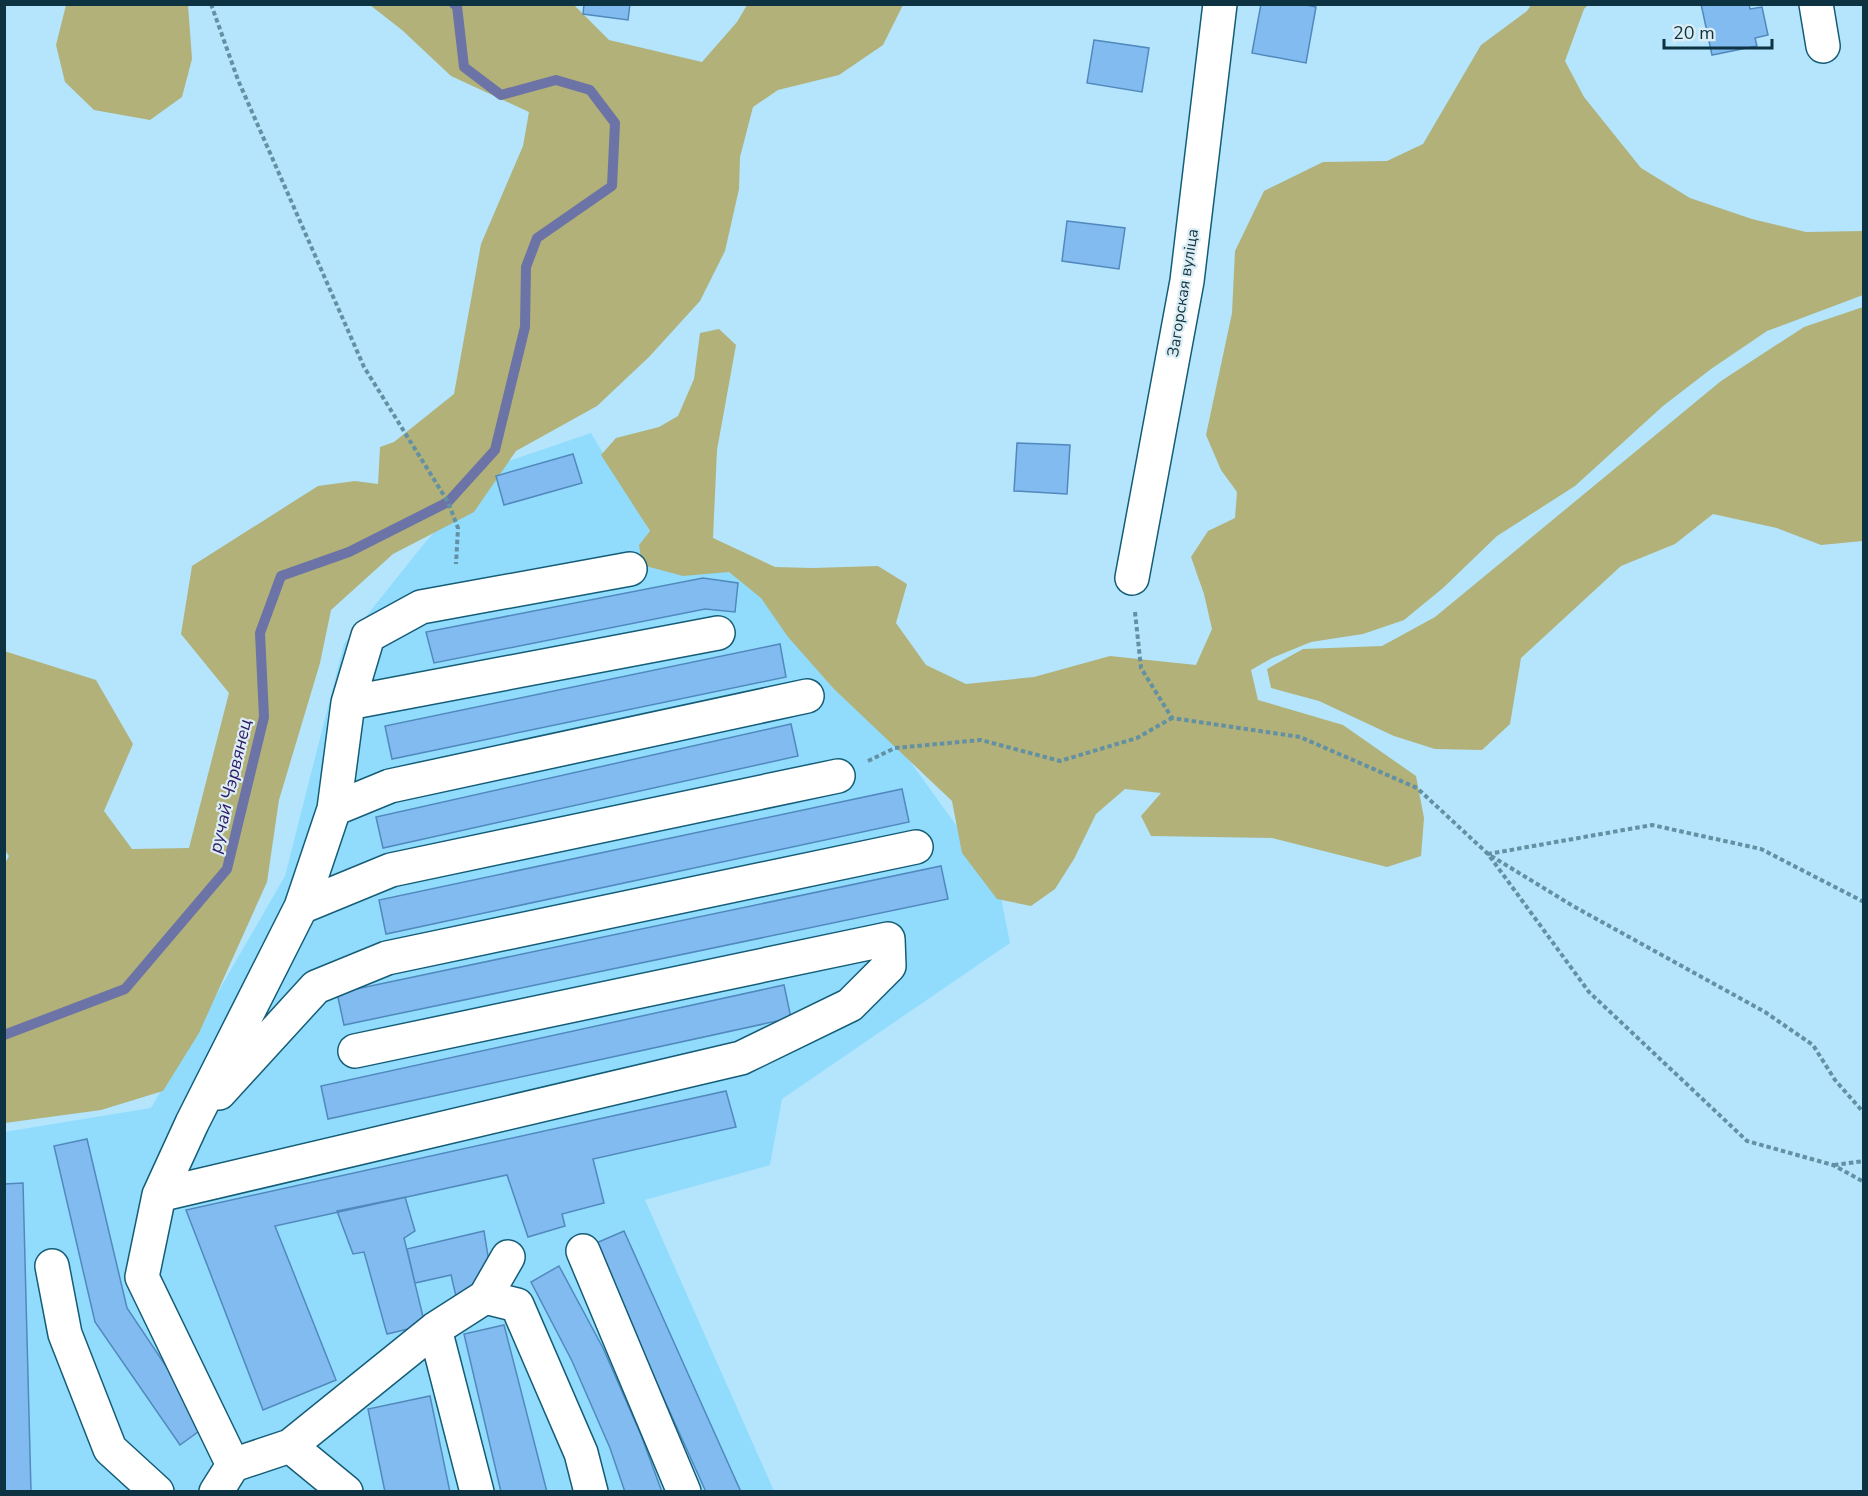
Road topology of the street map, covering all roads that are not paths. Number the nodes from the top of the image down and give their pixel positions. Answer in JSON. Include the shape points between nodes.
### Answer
{"nodes":[{"id":1,"x":1220,"y":4,"type":"edge"},
{"id":2,"x":1816,"y":4,"type":"edge"},
{"id":3,"x":1823,"y":46,"type":"dead end"},
{"id":4,"x":630,"y":569,"type":"dead end"},
{"id":5,"x":1132,"y":578,"type":"road end"},
{"id":6,"x":718,"y":633,"type":"dead end"},
{"id":7,"x":807,"y":696,"type":"dead end"},
{"id":8,"x":348,"y":703,"type":"junction"},
{"id":9,"x":838,"y":776,"type":"road end"},
{"id":10,"x":334,"y":809,"type":"junction"},
{"id":11,"x":916,"y":847,"type":"dead end"},
{"id":12,"x":301,"y":907,"type":"junction"},
{"id":13,"x":355,"y":1051,"type":"dead end"},
{"id":14,"x":192,"y":1123,"type":"junction"},
{"id":15,"x":159,"y":1195,"type":"junction"},
{"id":16,"x":584,"y":1251,"type":"dead end"},
{"id":17,"x":508,"y":1257,"type":"dead end"},
{"id":18,"x":52,"y":1266,"type":"dead end"},
{"id":19,"x":485,"y":1297,"type":"junction"},
{"id":20,"x":435,"y":1329,"type":"junction"},
{"id":21,"x":290,"y":1446,"type":"junction"},
{"id":22,"x":225,"y":1478,"type":"edge"},
{"id":23,"x":157,"y":1491,"type":"edge"},
{"id":24,"x":346,"y":1491,"type":"edge"},
{"id":25,"x":477,"y":1491,"type":"edge"},
{"id":26,"x":591,"y":1491,"type":"edge"},
{"id":27,"x":684,"y":1491,"type":"edge"}],
"edges":[{"from":1,"to":5,"type":"street","name":"Загорская вуліца","via":[[1187,281]]},
{"from":2,"to":3,"type":"street"},
{"from":4,"to":8,"type":"street","via":[[421,607],[368,636]]},
{"from":6,"to":8,"type":"street"},
{"from":7,"to":10,"type":"street","via":[[390,786]]},
{"from":8,"to":10,"type":"street"},
{"from":9,"to":12,"type":"street","via":[[391,870]]},
{"from":10,"to":12,"type":"street"},
{"from":11,"to":14,"type":"street","via":[[387,958],[316,987]]},
{"from":12,"to":14,"type":"street"},
{"from":13,"to":15,"type":"street","via":[[888,939],[889,966],[850,1005],[741,1058]]},
{"from":14,"to":15,"type":"street"},
{"from":15,"to":22,"type":"street","via":[[142,1277]]},
{"from":16,"to":27,"type":"street"},
{"from":17,"to":19,"type":"street"},
{"from":18,"to":23,"type":"street","via":[[65,1334],[110,1449]]},
{"from":19,"to":20,"type":"street"},
{"from":19,"to":26,"type":"street","via":[[517,1305],[580,1453]]},
{"from":20,"to":21,"type":"street"},
{"from":20,"to":25,"type":"street"},
{"from":21,"to":22,"type":"street"},
{"from":21,"to":24,"type":"street"}]}
